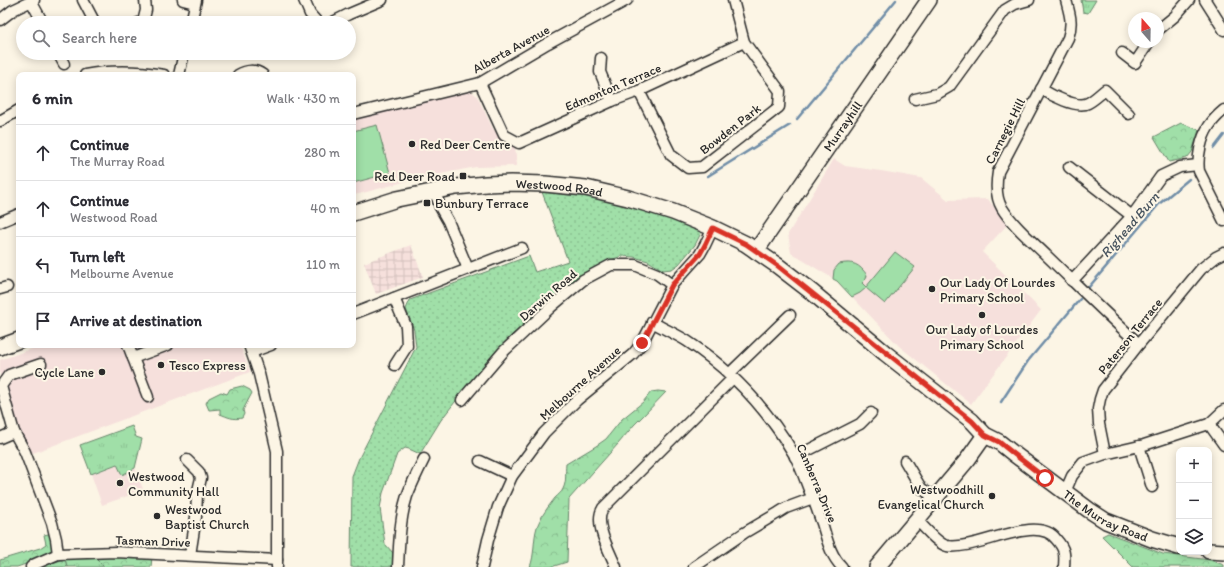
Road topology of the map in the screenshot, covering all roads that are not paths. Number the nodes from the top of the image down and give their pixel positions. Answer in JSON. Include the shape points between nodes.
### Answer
{"nodes":[{"id":1,"x":83,"y":0,"type":"edge"},
{"id":2,"x":145,"y":0,"type":"edge"},
{"id":3,"x":183,"y":0,"type":"edge"},
{"id":4,"x":304,"y":0,"type":"edge"},
{"id":5,"x":382,"y":0,"type":"edge"},
{"id":6,"x":628,"y":0,"type":"edge"},
{"id":7,"x":733,"y":0,"type":"edge"},
{"id":8,"x":929,"y":0,"type":"edge"},
{"id":9,"x":1029,"y":0,"type":"edge"},
{"id":10,"x":1066,"y":0,"type":"edge"},
{"id":11,"x":1189,"y":0,"type":"edge"},
{"id":12,"x":1205,"y":0,"type":"edge"},
{"id":13,"x":32,"y":1,"type":"edge"},
{"id":14,"x":196,"y":1,"type":"edge"},
{"id":15,"x":40,"y":16,"type":"edge"},
{"id":16,"x":91,"y":16,"type":"edge"},
{"id":17,"x":145,"y":16,"type":"edge"},
{"id":18,"x":193,"y":16,"type":"edge"},
{"id":19,"x":312,"y":16,"type":"edge"},
{"id":20,"x":345,"y":16,"type":"edge"},
{"id":21,"x":0,"y":20,"type":"edge"},
{"id":22,"x":1164,"y":25,"type":"edge"},
{"id":23,"x":1224,"y":30,"type":"edge"},
{"id":24,"x":744,"y":42,"type":"junction"},
{"id":25,"x":1145,"y":48,"type":"edge"},
{"id":26,"x":1122,"y":53,"type":"dead end"},
{"id":27,"x":601,"y":58,"type":"dead end"},
{"id":28,"x":62,"y":60,"type":"edge"},
{"id":29,"x":182,"y":60,"type":"edge"},
{"id":30,"x":64,"y":64,"type":"dead end"},
{"id":31,"x":101,"y":72,"type":"edge"},
{"id":32,"x":136,"y":72,"type":"edge"},
{"id":33,"x":180,"y":72,"type":"edge"},
{"id":34,"x":242,"y":72,"type":"edge"},
{"id":35,"x":258,"y":72,"type":"edge"},
{"id":36,"x":480,"y":83,"type":"junction"},
{"id":37,"x":1041,"y":89,"type":"junction"},
{"id":38,"x":639,"y":91,"type":"junction"},
{"id":39,"x":915,"y":99,"type":"dead end"},
{"id":40,"x":612,"y":101,"type":"junction"},
{"id":41,"x":1224,"y":110,"type":"edge"},
{"id":42,"x":16,"y":111,"type":"edge"},
{"id":43,"x":356,"y":113,"type":"edge"},
{"id":44,"x":1128,"y":114,"type":"dead end"},
{"id":45,"x":1,"y":116,"type":"edge"},
{"id":46,"x":1198,"y":165,"type":"junction"},
{"id":47,"x":1069,"y":166,"type":"dead end"},
{"id":48,"x":435,"y":191,"type":"junction"},
{"id":49,"x":356,"y":211,"type":"edge"},
{"id":50,"x":16,"y":215,"type":"edge"},
{"id":51,"x":1132,"y":216,"type":"junction"},
{"id":52,"x":1224,"y":221,"type":"edge"},
{"id":53,"x":0,"y":222,"type":"edge"},
{"id":54,"x":713,"y":228,"type":"junction"},
{"id":55,"x":522,"y":248,"type":"dead end"},
{"id":56,"x":756,"y":251,"type":"junction"},
{"id":57,"x":1224,"y":253,"type":"edge"},
{"id":58,"x":468,"y":269,"type":"junction"},
{"id":59,"x":1072,"y":281,"type":"junction"},
{"id":60,"x":672,"y":285,"type":"junction"},
{"id":61,"x":394,"y":298,"type":"junction"},
{"id":62,"x":356,"y":313,"type":"edge"},
{"id":63,"x":790,"y":315,"type":"dead end"},
{"id":64,"x":652,"y":322,"type":"junction"},
{"id":65,"x":16,"y":341,"type":"edge"},
{"id":66,"x":1139,"y":344,"type":"junction"},
{"id":67,"x":0,"y":347,"type":"edge"},
{"id":68,"x":129,"y":348,"type":"edge"},
{"id":69,"x":160,"y":348,"type":"edge"},
{"id":70,"x":251,"y":349,"type":"edge"},
{"id":71,"x":133,"y":358,"type":"junction"},
{"id":72,"x":41,"y":364,"type":"dead end"},
{"id":73,"x":395,"y":365,"type":"dead end"},
{"id":74,"x":731,"y":376,"type":"junction"},
{"id":75,"x":148,"y":397,"type":"dead end"},
{"id":76,"x":462,"y":400,"type":"dead end"},
{"id":77,"x":1224,"y":410,"type":"edge"},
{"id":78,"x":871,"y":413,"type":"dead end"},
{"id":79,"x":1209,"y":424,"type":"junction"},
{"id":80,"x":14,"y":432,"type":"junction"},
{"id":81,"x":985,"y":435,"type":"junction"},
{"id":82,"x":0,"y":438,"type":"edge"},
{"id":83,"x":1224,"y":445,"type":"edge"},
{"id":84,"x":1139,"y":446,"type":"junction"},
{"id":85,"x":1105,"y":454,"type":"junction"},
{"id":86,"x":795,"y":457,"type":"junction"},
{"id":87,"x":424,"y":459,"type":"dead end"},
{"id":88,"x":187,"y":460,"type":"dead end"},
{"id":89,"x":480,"y":461,"type":"dead end"},
{"id":90,"x":905,"y":461,"type":"dead end"},
{"id":91,"x":512,"y":476,"type":"junction"},
{"id":92,"x":1152,"y":487,"type":"dead end"},
{"id":93,"x":1065,"y":492,"type":"junction"},
{"id":94,"x":813,"y":498,"type":"junction"},
{"id":95,"x":935,"y":498,"type":"junction"},
{"id":96,"x":917,"y":520,"type":"junction"},
{"id":97,"x":1176,"y":546,"type":"edge"},
{"id":98,"x":1212,"y":551,"type":"edge"},
{"id":99,"x":1224,"y":552,"type":"edge"},
{"id":100,"x":58,"y":554,"type":"junction"},
{"id":101,"x":190,"y":555,"type":"junction"},
{"id":102,"x":277,"y":564,"type":"edge"},
{"id":103,"x":31,"y":567,"type":"edge"},
{"id":104,"x":398,"y":567,"type":"edge"},
{"id":105,"x":482,"y":567,"type":"edge"},
{"id":106,"x":616,"y":567,"type":"edge"},
{"id":107,"x":694,"y":567,"type":"edge"},
{"id":108,"x":842,"y":567,"type":"edge"},
{"id":109,"x":877,"y":567,"type":"edge"},
{"id":110,"x":1064,"y":567,"type":"edge"}],
"edges":[{"from":1,"to":16,"type":"street"},
{"from":2,"to":17,"type":"street"},
{"from":3,"to":14,"type":"street"},
{"from":4,"to":19,"type":"street"},
{"from":5,"to":20,"type":"street"},
{"from":6,"to":36,"type":"street","name":"Alberta Avenue","via":[[548,42]]},
{"from":7,"to":24,"type":"street"},
{"from":8,"to":56,"type":"street","name":"Murrayhill"},
{"from":9,"to":39,"type":"street","via":[[1005,10],[949,87],[937,94]]},
{"from":10,"to":37,"type":"street","name":"Carnegie Hill","via":[[1072,21],[1071,31]]},
{"from":11,"to":22,"type":"street"},
{"from":12,"to":23,"type":"street"},
{"from":13,"to":15,"type":"street"},
{"from":13,"to":21,"type":"street"},
{"from":14,"to":18,"type":"street"},
{"from":24,"to":38,"type":"street","name":"Edmonton Terrace"},
{"from":24,"to":38,"type":"street","name":"Bowden Park","via":[[780,91],[779,107],[702,167],[688,168],[671,155]]},
{"from":25,"to":26,"type":"street","via":[[1135,63]]},
{"from":27,"to":40,"type":"street","via":[[600,72]]},
{"from":28,"to":30,"type":"street"},
{"from":29,"to":33,"type":"street"},
{"from":31,"to":32,"type":"street"},
{"from":34,"to":35,"type":"street"},
{"from":36,"to":40,"type":"street","name":"Edmonton Terrace","via":[[504,135],[519,143]]},
{"from":36,"to":43,"type":"street","name":"Alberta Avenue"},
{"from":37,"to":44,"type":"street","via":[[1080,106],[1105,90]]},
{"from":37,"to":59,"type":"street","name":"Carnegie Hill","via":[[998,172],[997,196],[1001,207],[1019,229]]},
{"from":38,"to":40,"type":"street","name":"Edmonton Terrace"},
{"from":41,"to":46,"type":"street","via":[[1206,130],[1200,147]]},
{"from":42,"to":45,"type":"street"},
{"from":46,"to":51,"type":"street","via":[[1180,167],[1161,176]]},
{"from":46,"to":52,"type":"street"},
{"from":47,"to":51,"type":"street"},
{"from":48,"to":49,"type":"street","name":"Westwood Road"},
{"from":48,"to":54,"type":"street","name":"Westwood Road","via":[[511,183],[586,188],[650,204]]},
{"from":48,"to":58,"type":"street"},
{"from":50,"to":53,"type":"street"},
{"from":51,"to":59,"type":"street"},
{"from":54,"to":56,"type":"street","name":"Westwood Road"},
{"from":54,"to":60,"type":"street","name":"Melbourne Avenue","via":[[700,254]]},
{"from":55,"to":58,"type":"street"},
{"from":56,"to":81,"type":"street","name":"The Murray Road","via":[[813,293],[972,421]]},
{"from":57,"to":66,"type":"street","name":"Paterson Terrace","via":[[1201,269]]},
{"from":58,"to":61,"type":"street"},
{"from":59,"to":66,"type":"street","name":"Carnegie Hill"},
{"from":60,"to":64,"type":"street","name":"Melbourne Avenue"},
{"from":60,"to":76,"type":"street","name":"Darwin Road","via":[[657,274],[635,265],[611,265],[583,280],[503,352]]},
{"from":61,"to":62,"type":"street"},
{"from":61,"to":73,"type":"street","via":[[406,326],[407,346]]},
{"from":63,"to":74,"type":"street"},
{"from":64,"to":74,"type":"street","name":"Canberra Drive","via":[[686,341],[719,364]]},
{"from":64,"to":91,"type":"street","name":"Melbourne Avenue","via":[[642,343],[633,354],[578,400],[544,433]]},
{"from":65,"to":67,"type":"street"},
{"from":66,"to":85,"type":"street","name":"Paterson Terrace","via":[[1100,399],[1099,424]]},
{"from":68,"to":71,"type":"street"},
{"from":69,"to":71,"type":"street"},
{"from":70,"to":102,"type":"street","via":[[277,451]]},
{"from":71,"to":75,"type":"street"},
{"from":72,"to":80,"type":"street","via":[[9,375],[1,386]]},
{"from":74,"to":86,"type":"street","name":"Canberra Drive","via":[[761,407]]},
{"from":74,"to":106,"type":"street","via":[[603,508],[600,513],[600,524]]},
{"from":77,"to":79,"type":"street"},
{"from":78,"to":86,"type":"street","via":[[860,424]]},
{"from":79,"to":83,"type":"street"},
{"from":79,"to":84,"type":"street"},
{"from":80,"to":82,"type":"street"},
{"from":80,"to":100,"type":"street","via":[[25,452],[52,524]]},
{"from":81,"to":93,"type":"street","name":"The Murray Road","via":[[999,442]]},
{"from":81,"to":95,"type":"street"},
{"from":84,"to":85,"type":"street"},
{"from":84,"to":92,"type":"street"},
{"from":85,"to":93,"type":"street","via":[[1083,462],[1072,476]]},
{"from":86,"to":94,"type":"street","name":"Canberra Drive"},
{"from":87,"to":104,"type":"street","via":[[404,510]]},
{"from":88,"to":101,"type":"street","via":[[199,472],[201,478]]},
{"from":89,"to":91,"type":"street"},
{"from":90,"to":95,"type":"street","via":[[921,488]]},
{"from":91,"to":105,"type":"street","name":"Melbourne Avenue","via":[[498,507]]},
{"from":93,"to":97,"type":"street","name":"The Murray Road","via":[[1106,521]]},
{"from":94,"to":107,"type":"street","via":[[786,508],[744,532]]},
{"from":94,"to":108,"type":"street","name":"Canberra Drive","via":[[830,550]]},
{"from":95,"to":96,"type":"street"},
{"from":96,"to":109,"type":"street"},
{"from":96,"to":110,"type":"street","via":[[946,546],[960,546],[1022,530],[1042,529],[1053,534],[1059,542],[1065,554]]},
{"from":98,"to":99,"type":"street"},
{"from":100,"to":101,"type":"street","name":"Tasman Drive","via":[[116,552]]},
{"from":100,"to":103,"type":"street","name":"Tasman Drive"},
{"from":101,"to":102,"type":"street","name":"Tasman Drive"}]}
